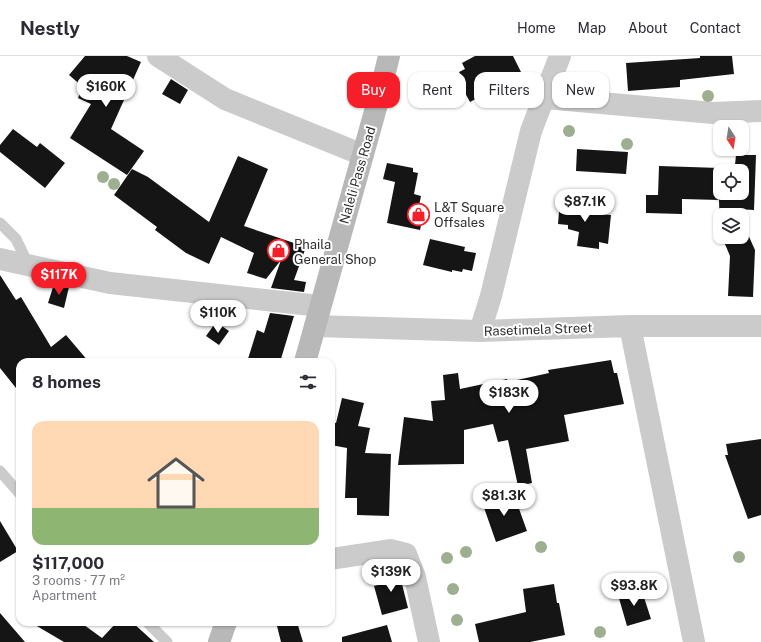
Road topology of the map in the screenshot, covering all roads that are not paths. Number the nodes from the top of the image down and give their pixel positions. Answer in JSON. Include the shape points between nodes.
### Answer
{"nodes":[{"id":1,"x":158,"y":56,"type":"edge"},
{"id":2,"x":389,"y":56,"type":"edge"},
{"id":3,"x":560,"y":56,"type":"edge"},
{"id":4,"x":545,"y":98,"type":"junction"},
{"id":5,"x":761,"y":111,"type":"edge"},
{"id":6,"x":363,"y":155,"type":"junction"},
{"id":7,"x":0,"y":224,"type":"edge"},
{"id":8,"x":0,"y":259,"type":"edge"},
{"id":9,"x":28,"y":264,"type":"junction"},
{"id":10,"x":317,"y":316,"type":"junction"},
{"id":11,"x":630,"y":326,"type":"junction"},
{"id":12,"x":761,"y":326,"type":"edge"},
{"id":13,"x":480,"y":331,"type":"junction"},
{"id":14,"x":306,"y":358,"type":"edge"},
{"id":15,"x":0,"y":471,"type":"edge"},
{"id":16,"x":16,"y":489,"type":"edge"},
{"id":17,"x":335,"y":558,"type":"edge"},
{"id":18,"x":151,"y":626,"type":"edge"},
{"id":19,"x":225,"y":626,"type":"edge"},
{"id":20,"x":167,"y":642,"type":"edge"},
{"id":21,"x":219,"y":642,"type":"edge"},
{"id":22,"x":429,"y":642,"type":"edge"},
{"id":23,"x":694,"y":642,"type":"edge"}],
"edges":[{"from":1,"to":6,"type":"street","via":[[225,98]]},
{"from":2,"to":6,"type":"main road","name":"Naleli Pass Road"},
{"from":3,"to":4,"type":"street"},
{"from":4,"to":5,"type":"street","via":[[713,113]]},
{"from":4,"to":13,"type":"street","via":[[531,131],[491,296]]},
{"from":6,"to":10,"type":"main road","name":"Naleli Pass Road"},
{"from":7,"to":9,"type":"lane","via":[[16,239]]},
{"from":8,"to":9,"type":"street","name":"Rasetimela Street"},
{"from":9,"to":10,"type":"street","name":"Rasetimela Street","via":[[110,283]]},
{"from":10,"to":13,"type":"street","name":"Rasetimela Street"},
{"from":10,"to":14,"type":"main road","name":"Naleli Pass Road"},
{"from":11,"to":12,"type":"street","name":"Rasetimela Street"},
{"from":11,"to":13,"type":"street","name":"Rasetimela Street"},
{"from":11,"to":23,"type":"street"},
{"from":15,"to":16,"type":"lane"},
{"from":17,"to":22,"type":"street","via":[[390,550],[406,554],[415,577]]},
{"from":18,"to":20,"type":"lane"},
{"from":19,"to":21,"type":"main road"}]}
